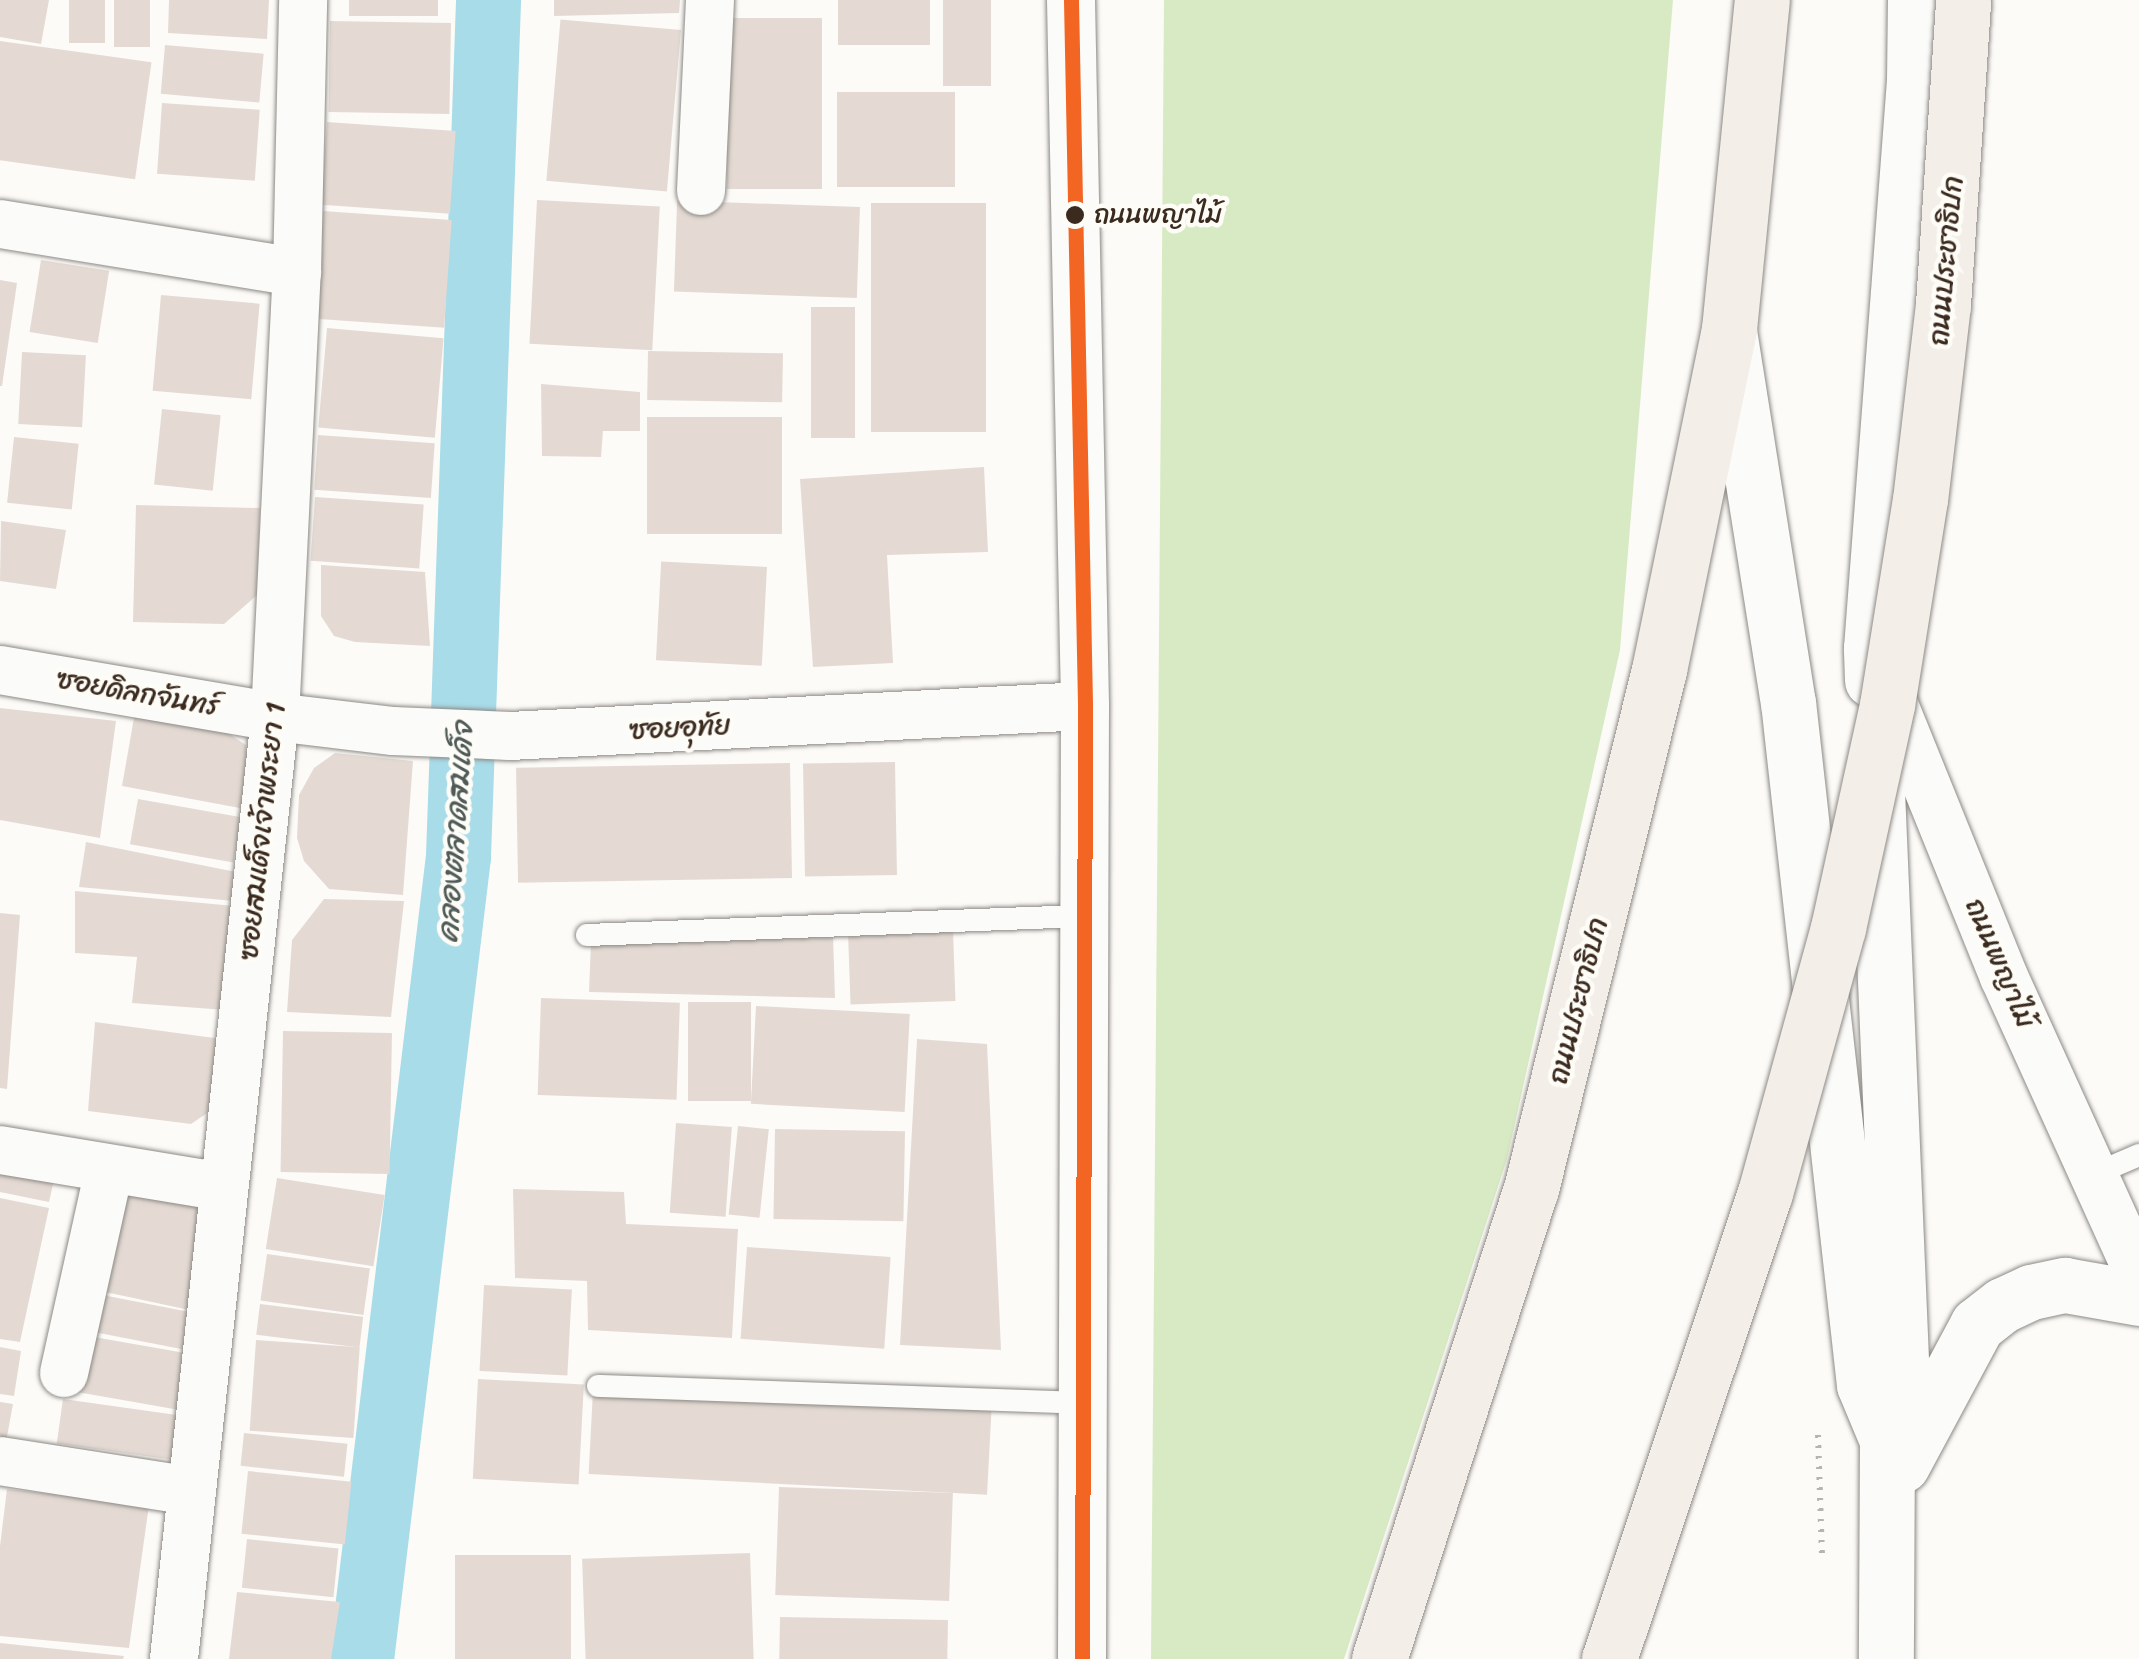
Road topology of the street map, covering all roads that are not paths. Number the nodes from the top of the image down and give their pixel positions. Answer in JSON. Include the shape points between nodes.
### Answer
{"nodes":[{"id":1,"x":303,"y":0,"type":"edge"},
{"id":2,"x":710,"y":0,"type":"edge"},
{"id":3,"x":1071,"y":0,"type":"edge"},
{"id":4,"x":1762,"y":0,"type":"edge"},
{"id":5,"x":1915,"y":0,"type":"edge"},
{"id":6,"x":1963,"y":0,"type":"edge"},
{"id":7,"x":701,"y":191,"type":"dead end"},
{"id":8,"x":0,"y":224,"type":"edge"},
{"id":9,"x":297,"y":272,"type":"junction"},
{"id":10,"x":1729,"y":330,"type":"junction"},
{"id":11,"x":1871,"y":648,"type":"junction"},
{"id":12,"x":0,"y":670,"type":"edge"},
{"id":13,"x":1084,"y":706,"type":"junction"},
{"id":14,"x":275,"y":717,"type":"junction"},
{"id":15,"x":1081,"y":916,"type":"junction"},
{"id":16,"x":587,"y":935,"type":"dead end"},
{"id":17,"x":0,"y":1150,"type":"edge"},
{"id":18,"x":2139,"y":1155,"type":"edge"},
{"id":19,"x":109,"y":1170,"type":"junction"},
{"id":20,"x":2094,"y":1174,"type":"junction"},
{"id":21,"x":223,"y":1187,"type":"junction"},
{"id":22,"x":2139,"y":1274,"type":"edge"},
{"id":23,"x":2139,"y":1298,"type":"edge"},
{"id":24,"x":64,"y":1374,"type":"dead end"},
{"id":25,"x":598,"y":1386,"type":"dead end"},
{"id":26,"x":1086,"y":1403,"type":"junction"},
{"id":27,"x":0,"y":1461,"type":"edge"},
{"id":28,"x":1888,"y":1465,"type":"junction"},
{"id":29,"x":192,"y":1491,"type":"junction"},
{"id":30,"x":174,"y":1659,"type":"edge"},
{"id":31,"x":1082,"y":1659,"type":"edge"},
{"id":32,"x":1379,"y":1659,"type":"edge"},
{"id":33,"x":1610,"y":1659,"type":"edge"},
{"id":34,"x":1886,"y":1659,"type":"edge"}],
"edges":[{"from":1,"to":9,"type":"street","name":"ซอยสมเด็จเจ้าพระยา 1"},
{"from":2,"to":7,"type":"street"},
{"from":3,"to":13,"type":"street"},
{"from":4,"to":10,"type":"main road","name":"ถนนประชาธิปก"},
{"from":5,"to":11,"type":"main road","name":"ถนนประชาธิปก"},
{"from":6,"to":33,"type":"main road","name":"ถนนประชาธิปก","bridge":true,"via":[[1944,304],[1887,705],[1838,928],[1765,1193]]},
{"from":8,"to":9,"type":"street"},
{"from":9,"to":14,"type":"street","name":"ซอยสมเด็จเจ้าพระยา 1"},
{"from":10,"to":28,"type":"main road","name":"ถนนประชาธิปก","via":[[1788,702],[1864,1385]]},
{"from":10,"to":32,"type":"main road","name":"ถนนประชาธิปก","via":[[1659,670],[1531,1190]]},
{"from":11,"to":20,"type":"street","name":"ถนนพญาไม้","via":[[2004,977]]},
{"from":11,"to":28,"type":"main road","name":"ถนนประชาธิปก","via":[[1902,1383]]},
{"from":12,"to":14,"type":"street","name":"ซอยดิลกจันทร์"},
{"from":13,"to":14,"type":"street","name":"ซอยอุทัย","via":[[510,736]]},
{"from":13,"to":15,"type":"street"},
{"from":14,"to":21,"type":"street","name":"ซอยสมเด็จเจ้าพระยา 1"},
{"from":15,"to":16,"type":"lane"},
{"from":15,"to":26,"type":"street"},
{"from":17,"to":19,"type":"street"},
{"from":18,"to":20,"type":"lane"},
{"from":19,"to":21,"type":"street"},
{"from":19,"to":24,"type":"street"},
{"from":20,"to":22,"type":"street","name":"ถนนพญาไม้"},
{"from":21,"to":29,"type":"street","name":"ซอยสมเด็จเจ้าพระยา 1"},
{"from":23,"to":28,"type":"main road","via":[[2066,1286],[2031,1292],[1990,1315],[1977,1325]]},
{"from":25,"to":26,"type":"lane"},
{"from":26,"to":31,"type":"street"},
{"from":27,"to":29,"type":"street"},
{"from":28,"to":34,"type":"main road"},
{"from":29,"to":30,"type":"street","name":"ซอยสมเด็จเจ้าพระยา 1"}]}
